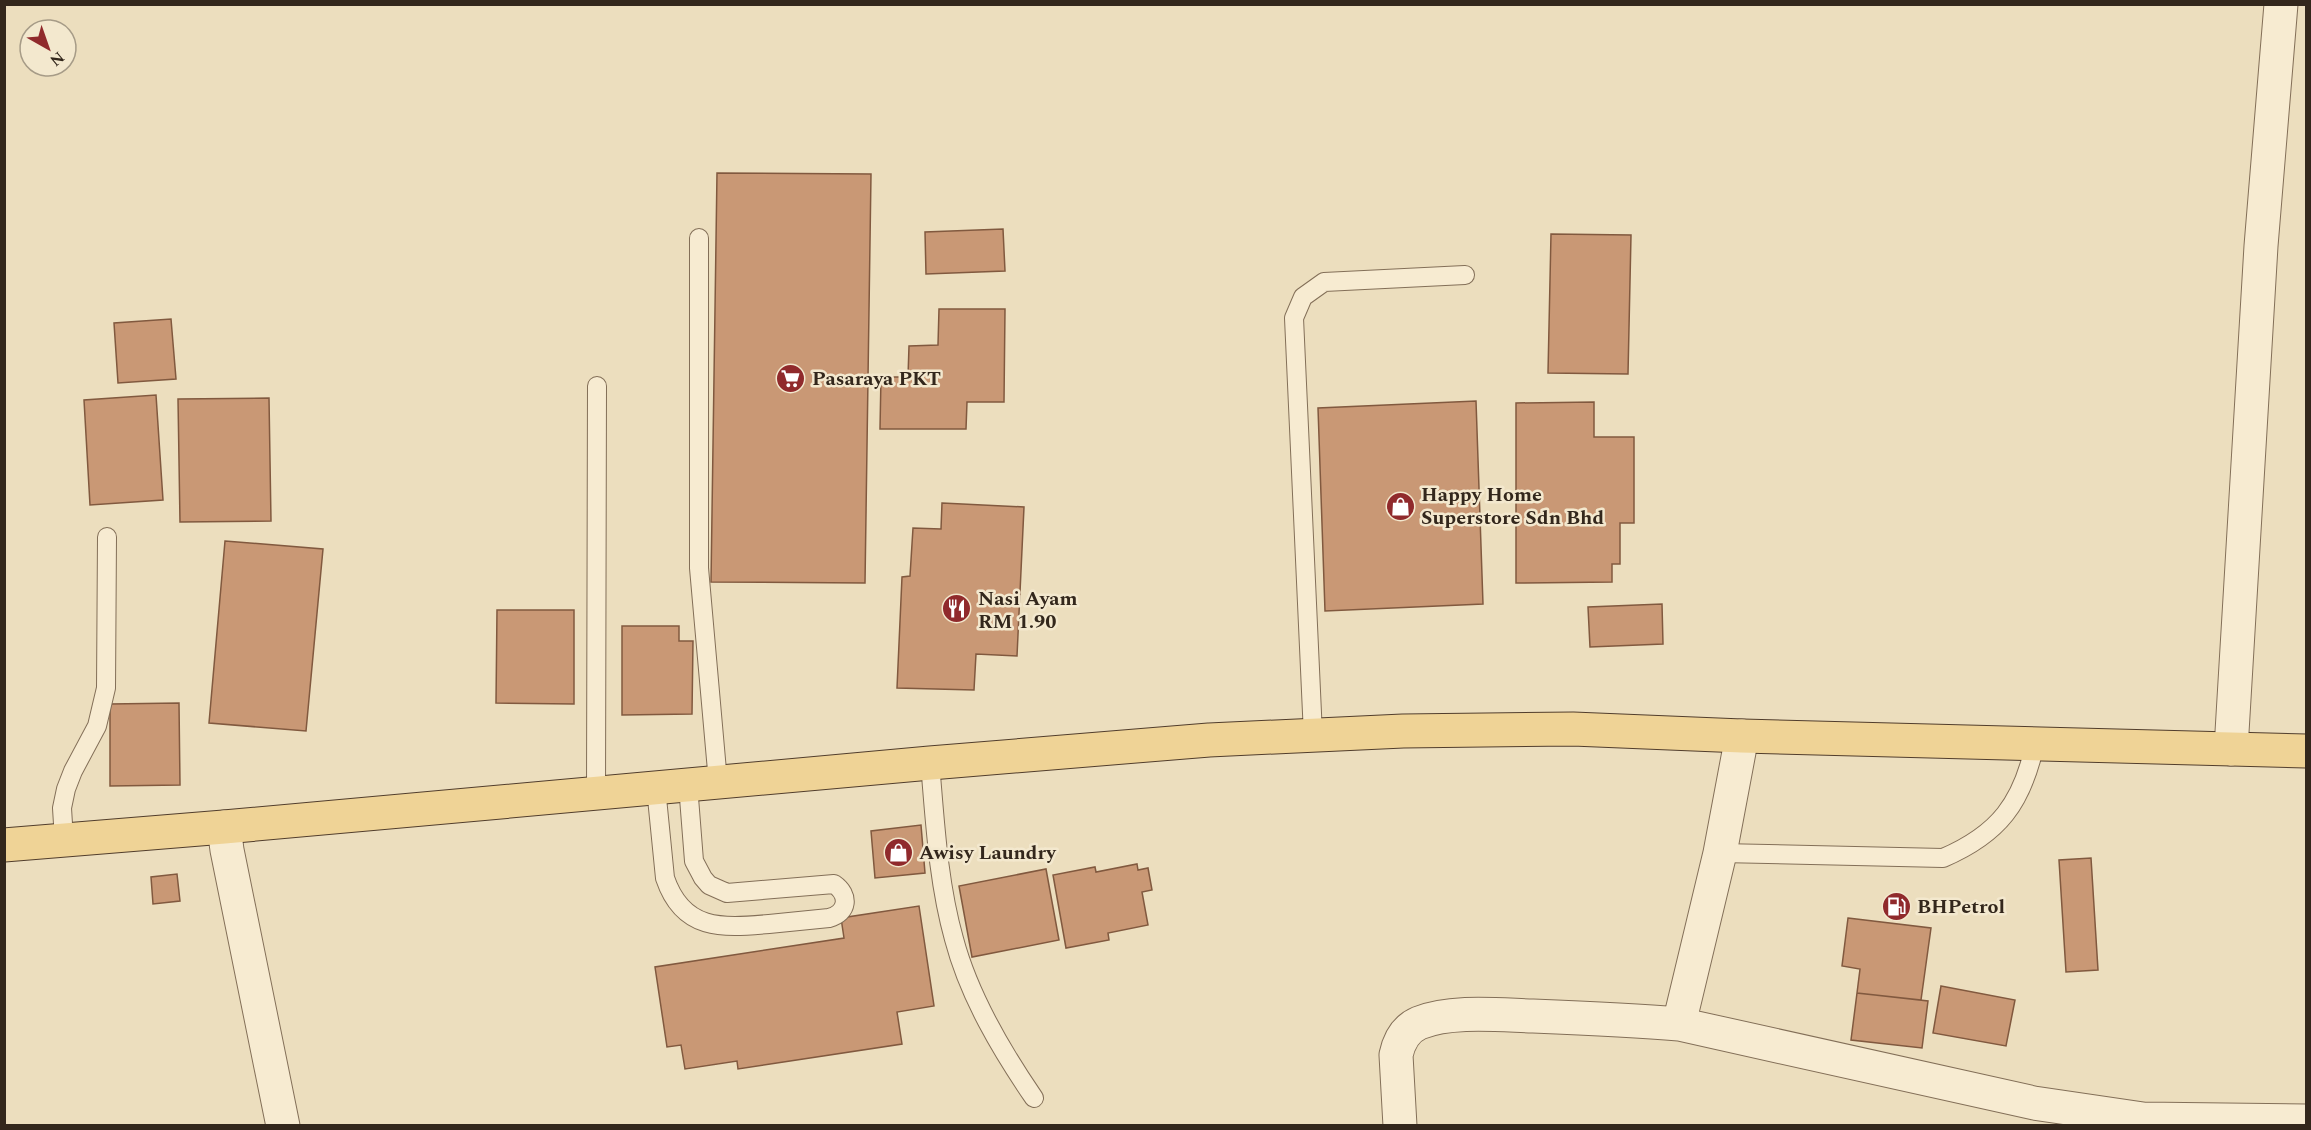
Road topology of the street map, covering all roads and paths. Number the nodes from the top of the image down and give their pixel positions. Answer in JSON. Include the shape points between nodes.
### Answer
{"nodes":[{"id":1,"x":2281,"y":4,"type":"edge"},
{"id":2,"x":699,"y":238,"type":"dead end"},
{"id":3,"x":1465,"y":275,"type":"dead end"},
{"id":4,"x":597,"y":386,"type":"dead end"},
{"id":5,"x":107,"y":537,"type":"dead end"},
{"id":6,"x":1313,"y":735,"type":"junction"},
{"id":7,"x":1742,"y":736,"type":"junction"},
{"id":8,"x":2035,"y":744,"type":"junction"},
{"id":9,"x":2230,"y":749,"type":"junction"},
{"id":10,"x":2307,"y":751,"type":"edge"},
{"id":11,"x":930,"y":763,"type":"junction"},
{"id":12,"x":703,"y":783,"type":"junction"},
{"id":13,"x":656,"y":788,"type":"junction"},
{"id":14,"x":596,"y":793,"type":"junction"},
{"id":15,"x":224,"y":827,"type":"junction"},
{"id":16,"x":64,"y":840,"type":"junction"},
{"id":17,"x":4,"y":845,"type":"edge"},
{"id":18,"x":1720,"y":853,"type":"junction"},
{"id":19,"x":1679,"y":1024,"type":"junction"},
{"id":20,"x":1034,"y":1098,"type":"dead end"},
{"id":21,"x":2307,"y":1121,"type":"edge"},
{"id":22,"x":283,"y":1125,"type":"edge"},
{"id":23,"x":1400,"y":1125,"type":"edge"}],
"edges":[{"from":1,"to":9,"type":"street","via":[[2261,246]]},
{"from":2,"to":12,"type":"lane"},
{"from":3,"to":6,"type":"lane","via":[[1324,282],[1297,307],[1294,318]]},
{"from":4,"to":14,"type":"lane"},
{"from":5,"to":16,"type":"lane","via":[[106,688],[98,726],[66,789],[62,808]]},
{"from":6,"to":7,"type":"main road","via":[[1573,729]]},
{"from":6,"to":11,"type":"main road"},
{"from":7,"to":8,"type":"main road"},
{"from":7,"to":18,"type":"street"},
{"from":8,"to":9,"type":"main road"},
{"from":8,"to":18,"type":"lane","via":[[2030,769],[2006,814],[1967,847],[1943,858]]},
{"from":9,"to":10,"type":"main road"},
{"from":11,"to":12,"type":"main road"},
{"from":11,"to":20,"type":"lane","via":[[937,845],[954,939],[986,1019]]},
{"from":12,"to":13,"type":"main road"},
{"from":12,"to":13,"type":"lane","via":[[694,861],[710,885],[727,893],[834,884],[845,895],[843,910],[829,918],[731,927],[701,921],[689,914],[669,891],[665,878]]},
{"from":13,"to":14,"type":"main road"},
{"from":14,"to":15,"type":"main road"},
{"from":15,"to":16,"type":"main road"},
{"from":15,"to":22,"type":"street"},
{"from":16,"to":17,"type":"main road"},
{"from":18,"to":19,"type":"street"},
{"from":19,"to":21,"type":"street","via":[[2034,1103],[2143,1119]]},
{"from":19,"to":23,"type":"street","via":[[1483,1015],[1435,1018],[1418,1024],[1405,1033],[1396,1055]]}]}
